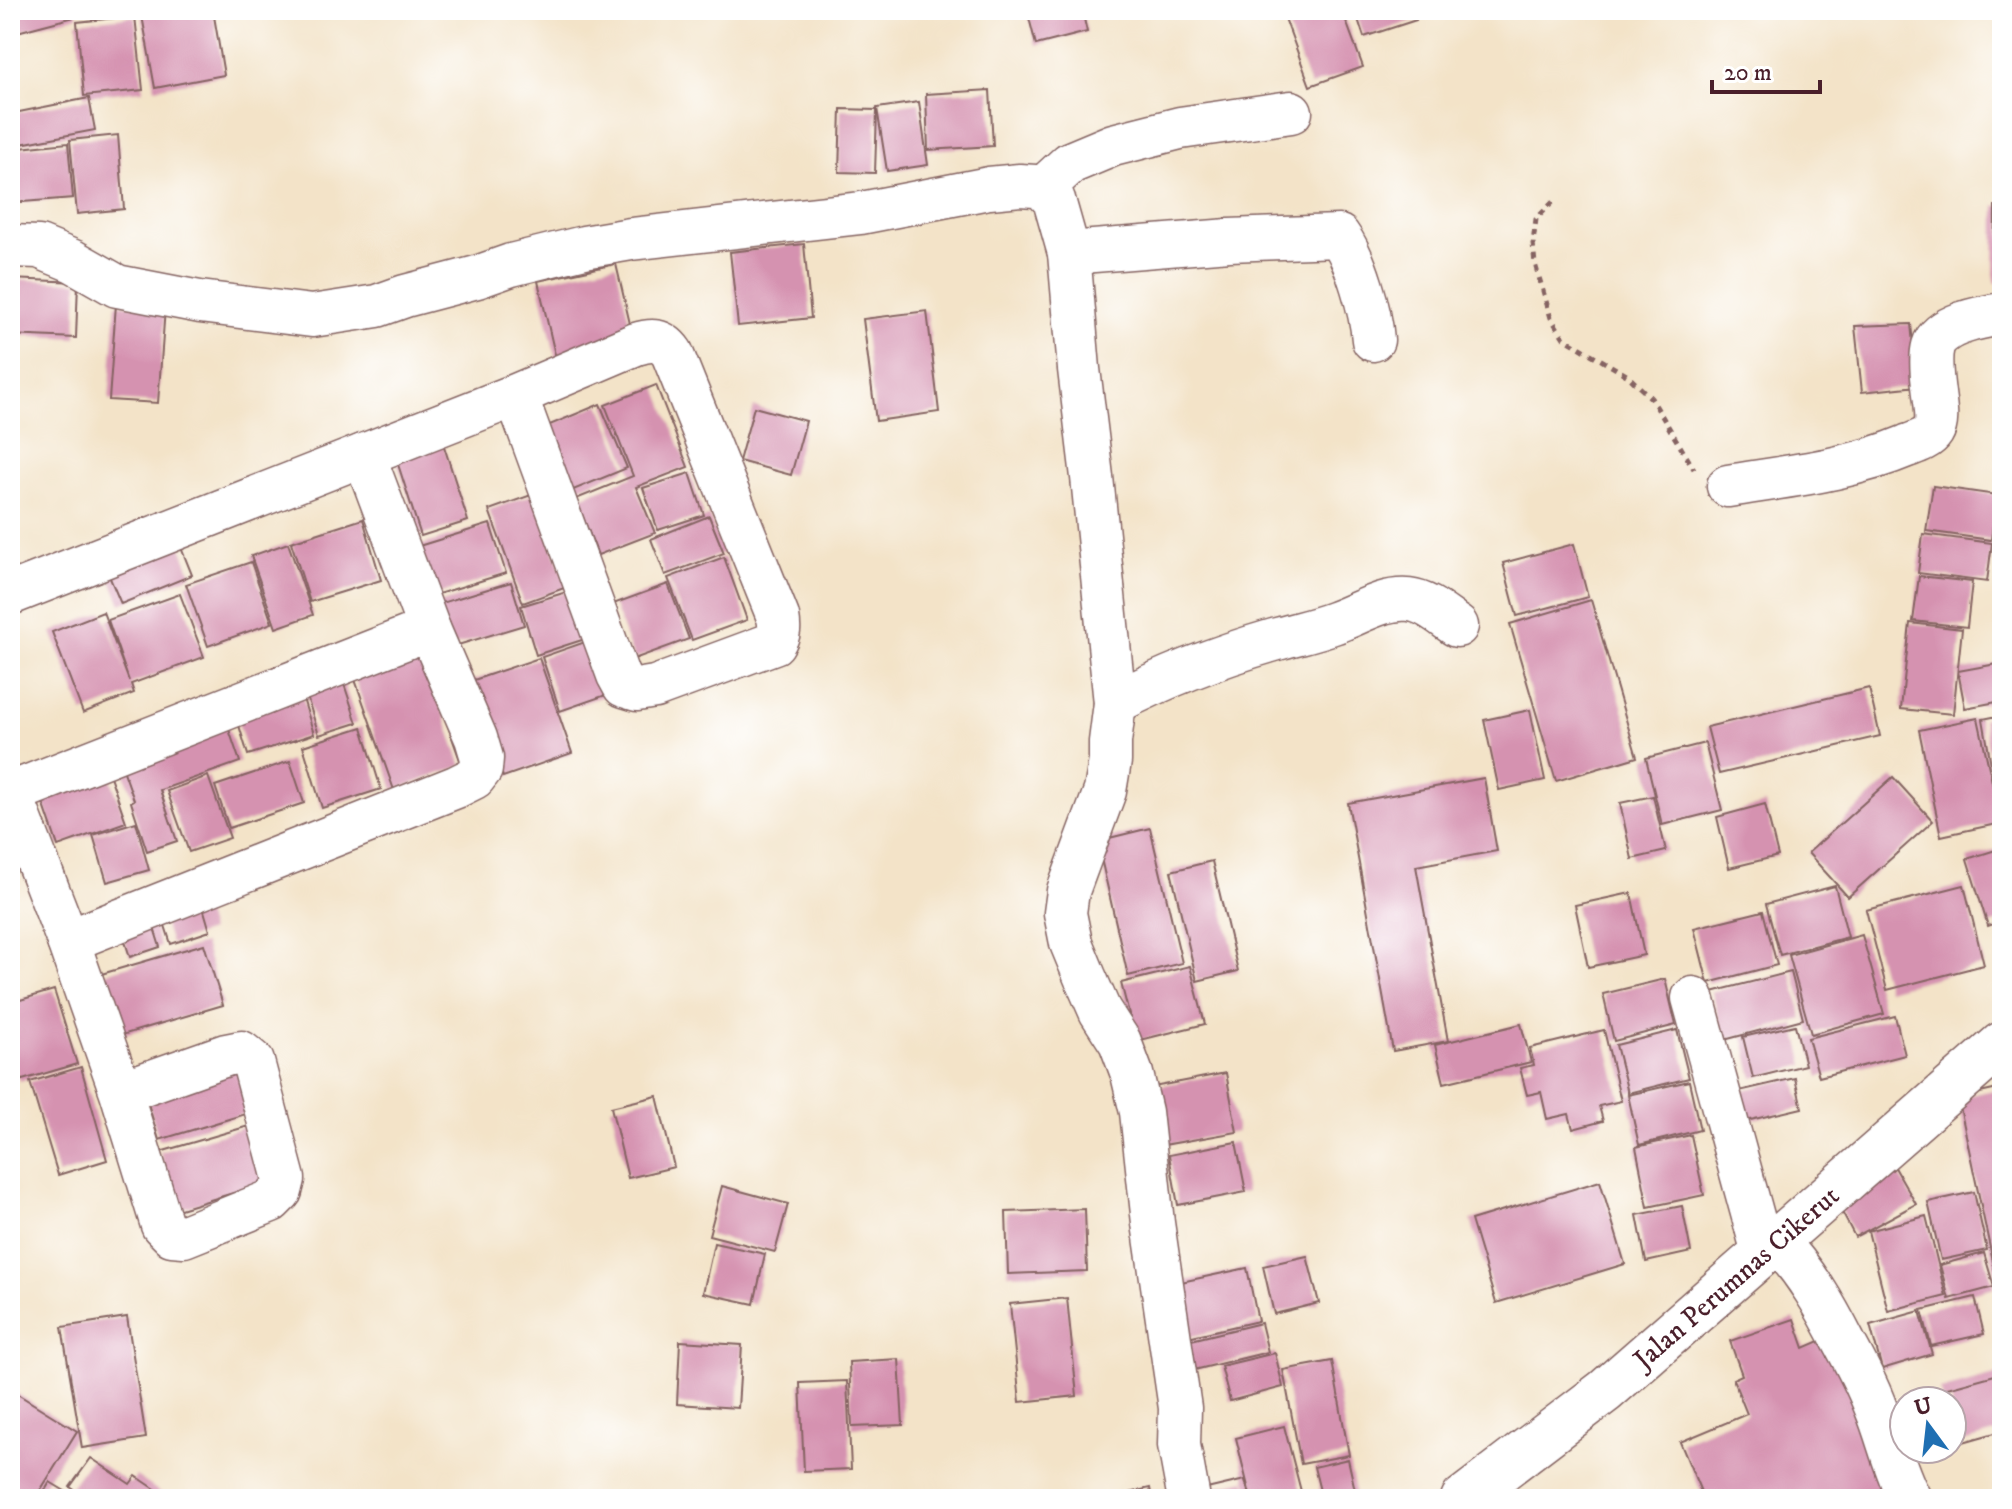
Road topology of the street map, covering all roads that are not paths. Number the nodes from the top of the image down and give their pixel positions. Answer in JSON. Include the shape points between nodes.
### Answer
{"nodes":[{"id":1,"x":1291,"y":112,"type":"dead end"},
{"id":2,"x":1043,"y":188,"type":"junction"},
{"id":3,"x":10,"y":246,"type":"edge"},
{"id":4,"x":1069,"y":253,"type":"junction"},
{"id":5,"x":2002,"y":314,"type":"edge"},
{"id":6,"x":1373,"y":340,"type":"dead end"},
{"id":7,"x":516,"y":395,"type":"junction"},
{"id":8,"x":364,"y":455,"type":"junction"},
{"id":9,"x":1728,"y":486,"type":"road end"},
{"id":10,"x":10,"y":594,"type":"edge"},
{"id":11,"x":1457,"y":626,"type":"dead end"},
{"id":12,"x":429,"y":629,"type":"junction"},
{"id":13,"x":1115,"y":703,"type":"junction"},
{"id":14,"x":10,"y":792,"type":"edge"},
{"id":15,"x":68,"y":941,"type":"junction"},
{"id":16,"x":1693,"y":998,"type":"dead end"},
{"id":17,"x":2002,"y":1044,"type":"edge"},
{"id":18,"x":121,"y":1092,"type":"junction"},
{"id":19,"x":1770,"y":1246,"type":"junction"},
{"id":20,"x":1189,"y":1499,"type":"edge"},
{"id":21,"x":1463,"y":1499,"type":"edge"},
{"id":22,"x":1910,"y":1499,"type":"edge"}],
"edges":[{"from":1,"to":2,"type":"street","via":[[1180,128],[1113,145],[1070,163]]},
{"from":2,"to":3,"type":"street","via":[[989,188],[861,213],[584,247],[377,306],[312,316],[117,286],[39,247]]},
{"from":2,"to":4,"type":"street","via":[[1054,200]]},
{"from":4,"to":6,"type":"street","via":[[1339,236],[1361,287]]},
{"from":4,"to":13,"type":"street"},
{"from":5,"to":9,"type":"street","via":[[1970,320],[1938,337],[1932,348],[1937,417],[1928,436],[1853,465]]},
{"from":7,"to":7,"type":"street","via":[[636,344],[659,341],[667,346],[778,617],[774,643],[655,687],[624,686]]},
{"from":7,"to":8,"type":"street"},
{"from":8,"to":10,"type":"street"},
{"from":8,"to":12,"type":"street"},
{"from":11,"to":13,"type":"street","via":[[1427,606],[1392,600],[1193,667]]},
{"from":12,"to":14,"type":"street"},
{"from":12,"to":15,"type":"street","via":[[482,758],[474,778]]},
{"from":13,"to":20,"type":"street","via":[[1105,791],[1068,891],[1065,913],[1085,977],[1120,1042],[1141,1112]]},
{"from":14,"to":15,"type":"street"},
{"from":15,"to":18,"type":"street"},
{"from":16,"to":19,"type":"street"},
{"from":17,"to":19,"type":"street","name":"Jalan Perumnas Cikerut"},
{"from":18,"to":18,"type":"street","via":[[162,1225],[172,1235],[184,1236],[271,1201],[281,1191],[284,1179],[253,1062],[241,1052]]},
{"from":19,"to":21,"type":"street","name":"Jalan Perumnas Cikerut","via":[[1605,1391]]},
{"from":19,"to":22,"type":"street","via":[[1799,1266],[1824,1303],[1875,1405]]}]}
